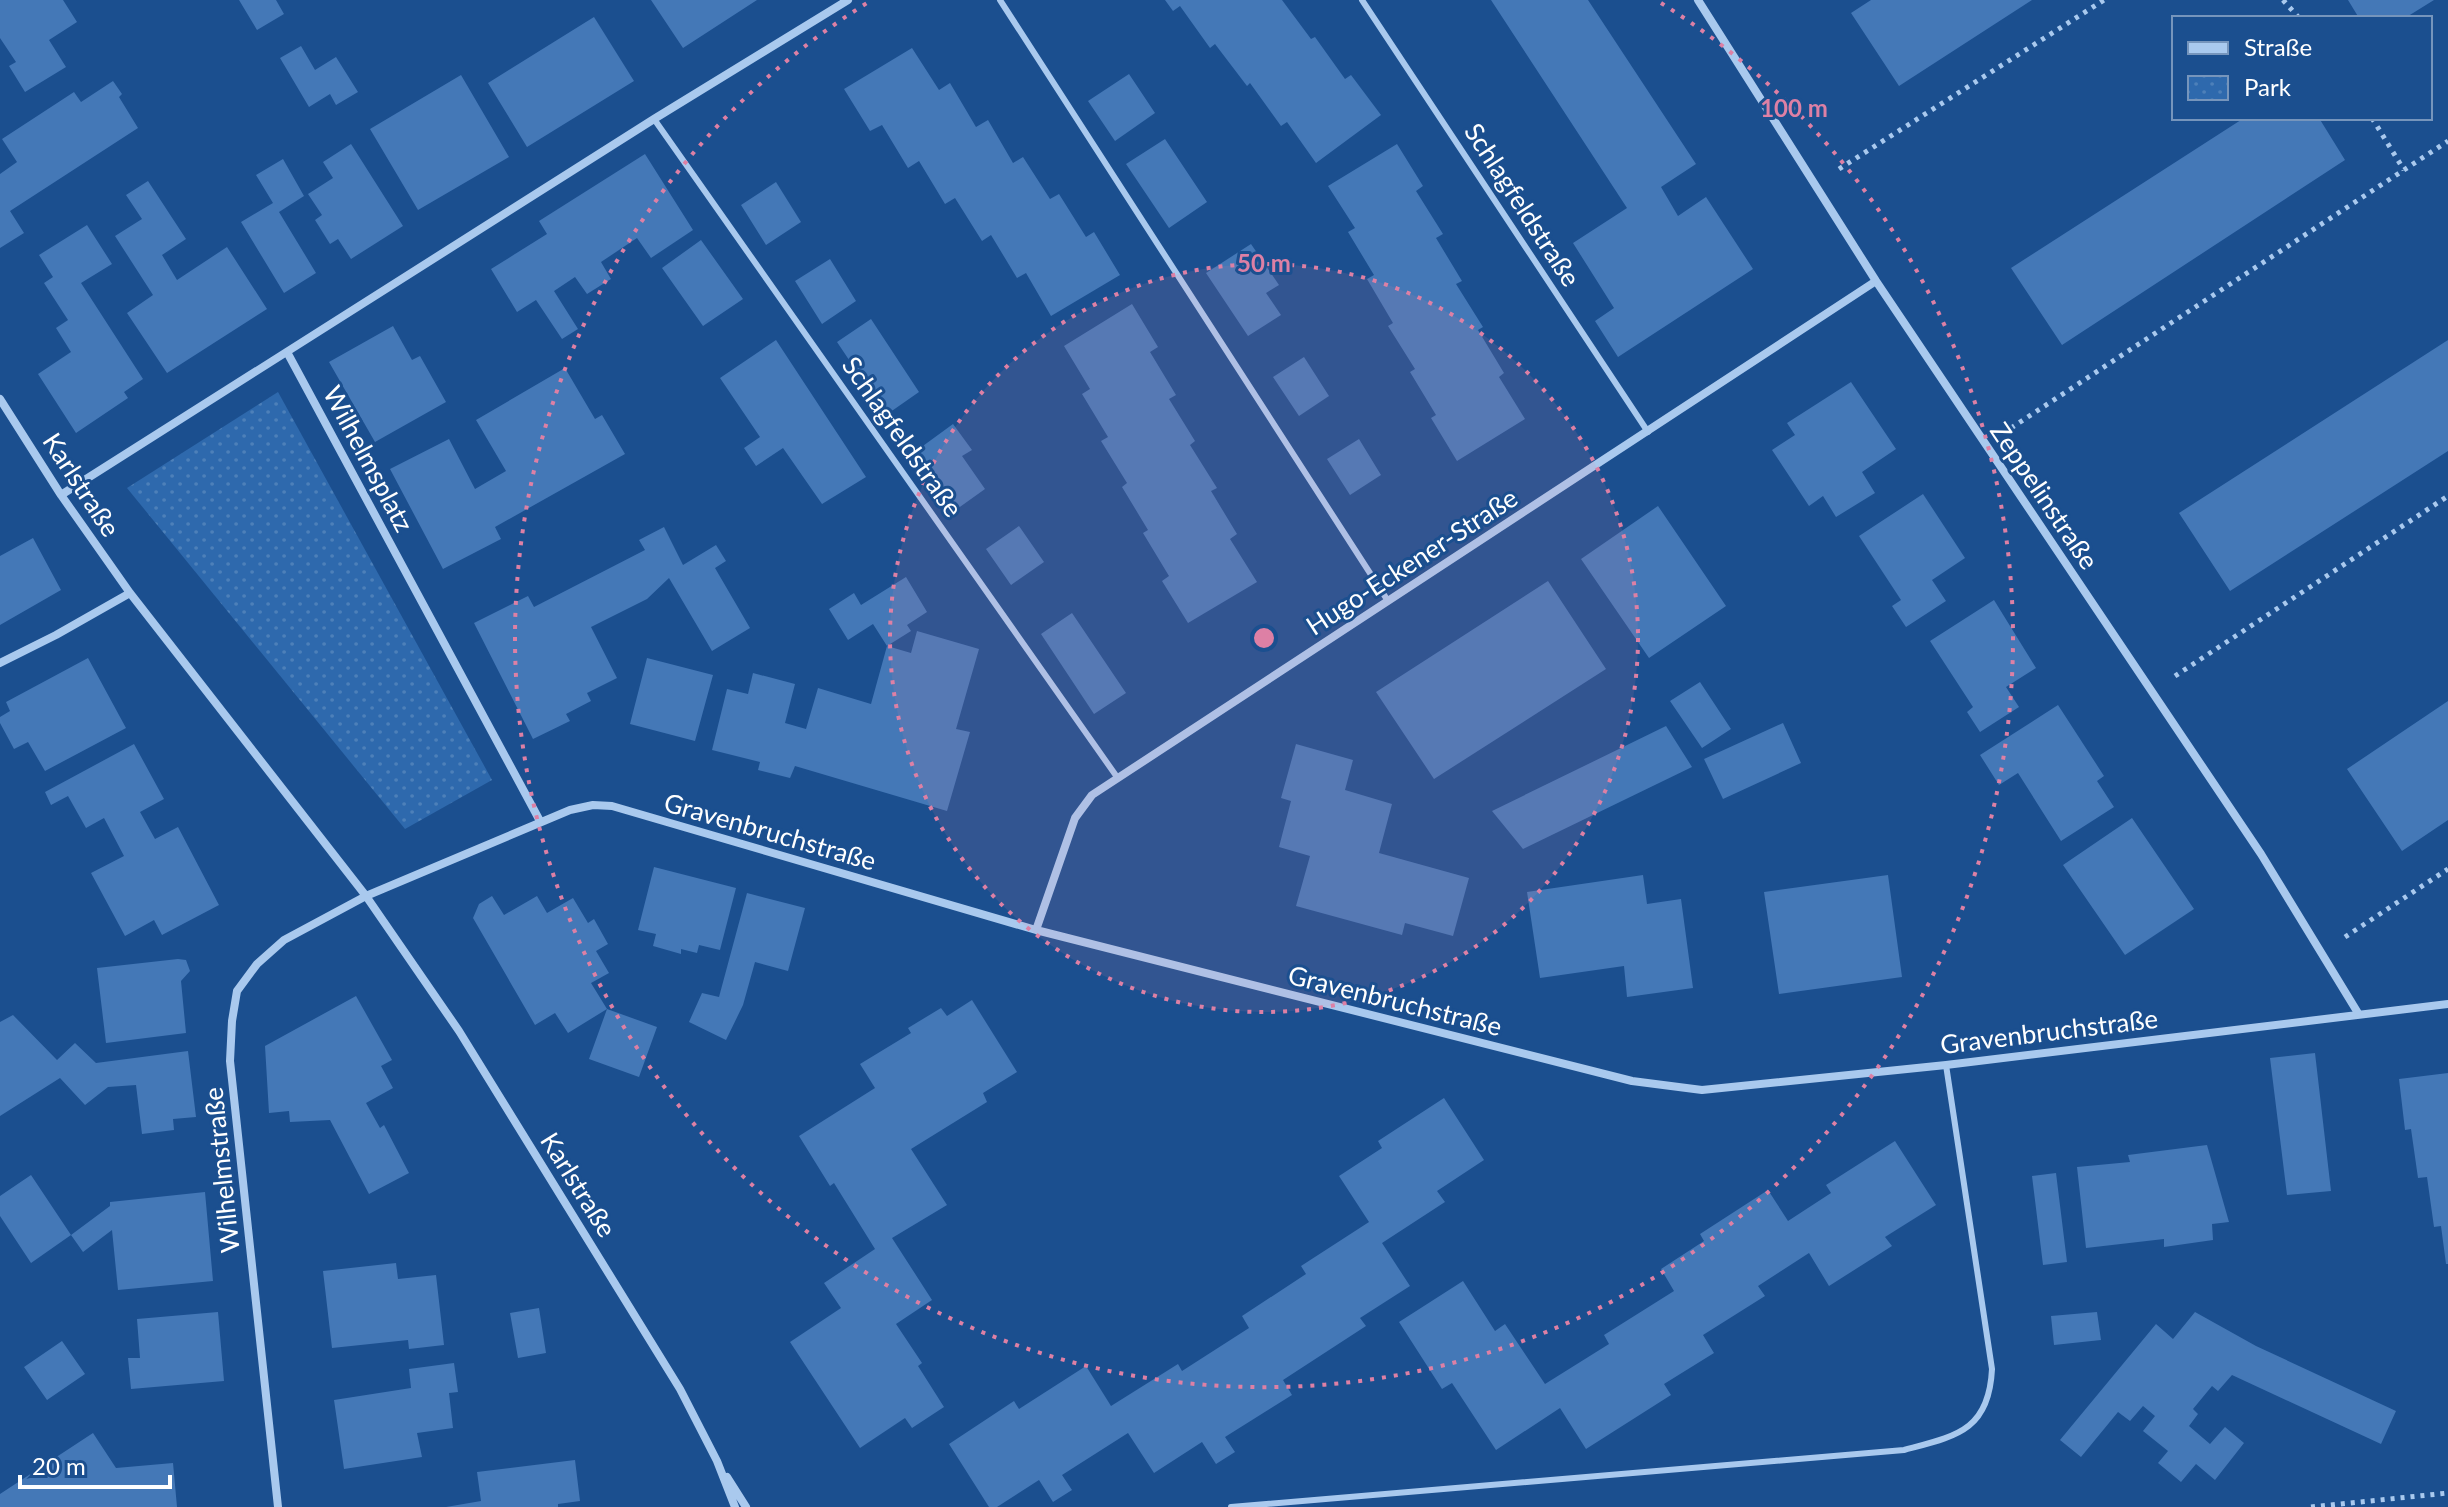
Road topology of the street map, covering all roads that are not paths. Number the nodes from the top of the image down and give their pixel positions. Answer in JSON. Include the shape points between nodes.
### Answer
{"nodes":[{"id":1,"x":848,"y":0,"type":"edge"},
{"id":2,"x":1000,"y":0,"type":"edge"},
{"id":3,"x":1362,"y":0,"type":"edge"},
{"id":4,"x":1698,"y":0,"type":"edge"},
{"id":5,"x":654,"y":119,"type":"junction"},
{"id":6,"x":1876,"y":281,"type":"junction"},
{"id":7,"x":287,"y":352,"type":"junction"},
{"id":8,"x":0,"y":399,"type":"edge"},
{"id":9,"x":1648,"y":432,"type":"junction"},
{"id":10,"x":61,"y":495,"type":"junction"},
{"id":11,"x":130,"y":593,"type":"junction"},
{"id":12,"x":1388,"y":601,"type":"junction"},
{"id":13,"x":0,"y":663,"type":"edge"},
{"id":14,"x":1117,"y":777,"type":"junction"},
{"id":15,"x":540,"y":821,"type":"junction"},
{"id":16,"x":366,"y":896,"type":"junction"},
{"id":17,"x":1036,"y":930,"type":"junction"},
{"id":18,"x":2448,"y":1004,"type":"edge"},
{"id":19,"x":2358,"y":1013,"type":"junction"},
{"id":20,"x":1946,"y":1065,"type":"junction"},
{"id":21,"x":717,"y":1461,"type":"junction"},
{"id":22,"x":278,"y":1507,"type":"edge"},
{"id":23,"x":735,"y":1507,"type":"edge"},
{"id":24,"x":746,"y":1507,"type":"edge"},
{"id":25,"x":1231,"y":1507,"type":"edge"}],
"edges":[{"from":1,"to":5,"type":"street"},
{"from":2,"to":12,"type":"lane"},
{"from":3,"to":9,"type":"lane","name":"Schlagfeldstraße"},
{"from":4,"to":6,"type":"street","name":"Zeppelinstraße"},
{"from":5,"to":7,"type":"street"},
{"from":5,"to":14,"type":"lane","name":"Schlagfeldstraße"},
{"from":6,"to":9,"type":"street","name":"Hugo-Eckener-Straße"},
{"from":6,"to":19,"type":"street","name":"Zeppelinstraße","via":[[2261,854]]},
{"from":7,"to":10,"type":"street"},
{"from":7,"to":15,"type":"street","name":"Wilhelmsplatz"},
{"from":8,"to":10,"type":"street","name":"Karlstraße"},
{"from":9,"to":12,"type":"street","name":"Hugo-Eckener-Straße"},
{"from":10,"to":11,"type":"street","name":"Karlstraße"},
{"from":11,"to":13,"type":"street"},
{"from":11,"to":16,"type":"street"},
{"from":12,"to":14,"type":"street","name":"Hugo-Eckener-Straße"},
{"from":14,"to":17,"type":"street","name":"Hugo-Eckener-Straße","via":[[1092,795],[1075,818]]},
{"from":15,"to":16,"type":"street","name":"Gravenbruchstraße"},
{"from":15,"to":17,"type":"street","name":"Gravenbruchstraße","via":[[593,805],[612,806]]},
{"from":16,"to":21,"type":"street","name":"Karlstraße","via":[[567,1203],[680,1389]]},
{"from":16,"to":22,"type":"street","name":"Wilhelmstraße","via":[[284,940],[257,964],[237,991],[232,1021],[230,1061]]},
{"from":17,"to":20,"type":"street","name":"Gravenbruchstraße","via":[[1670,1088],[1702,1090]]},
{"from":18,"to":19,"type":"street","name":"Gravenbruchstraße"},
{"from":19,"to":20,"type":"street","name":"Gravenbruchstraße"},
{"from":20,"to":25,"type":"lane","via":[[1992,1369],[1991,1392],[1976,1422],[1946,1438],[1904,1450]]},
{"from":21,"to":23,"type":"street","name":"Karlstraße"},
{"from":21,"to":24,"type":"street"}]}
